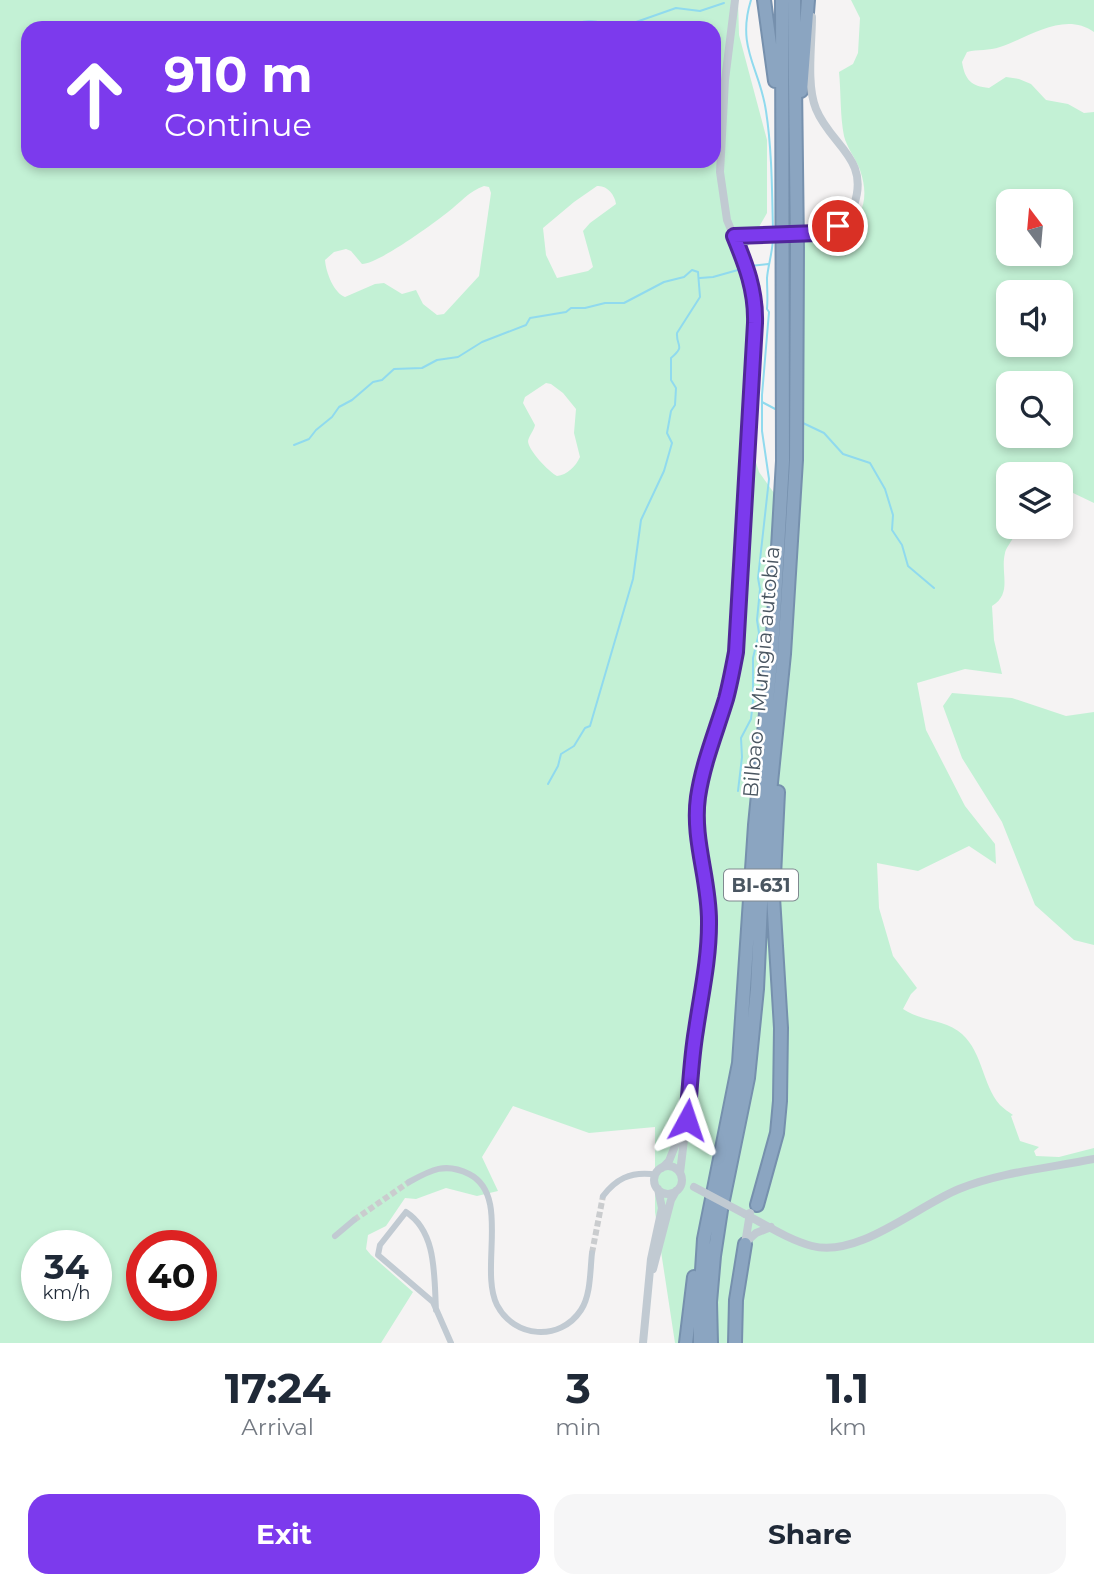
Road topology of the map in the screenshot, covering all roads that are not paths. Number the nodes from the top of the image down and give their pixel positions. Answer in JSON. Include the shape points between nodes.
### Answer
{"nodes":[{"id":1,"x":735,"y":0,"type":"edge"},
{"id":2,"x":764,"y":0,"type":"edge"},
{"id":3,"x":782,"y":0,"type":"edge"},
{"id":4,"x":794,"y":0,"type":"edge"},
{"id":5,"x":810,"y":0,"type":"edge"},
{"id":6,"x":782,"y":105,"type":"junction"},
{"id":7,"x":797,"y":129,"type":"junction"},
{"id":8,"x":721,"y":154,"type":"edge"},
{"id":9,"x":720,"y":168,"type":"edge"},
{"id":10,"x":734,"y":236,"type":"junction"},
{"id":11,"x":790,"y":417,"type":"junction"},
{"id":12,"x":779,"y":701,"type":"junction"},
{"id":13,"x":691,"y":1066,"type":"junction"},
{"id":14,"x":1094,"y":1159,"type":"edge"},
{"id":15,"x":662,"y":1168,"type":"junction"},
{"id":16,"x":651,"y":1174,"type":"dead end"},
{"id":17,"x":681,"y":1174,"type":"junction"},
{"id":18,"x":409,"y":1182,"type":"tunnel mouth"},
{"id":19,"x":694,"y":1187,"type":"junction"},
{"id":20,"x":658,"y":1189,"type":"junction"},
{"id":21,"x":678,"y":1190,"type":"junction"},
{"id":22,"x":603,"y":1196,"type":"tunnel mouth"},
{"id":23,"x":757,"y":1205,"type":"junction"},
{"id":24,"x":747,"y":1214,"type":"junction"},
{"id":25,"x":354,"y":1220,"type":"tunnel mouth"},
{"id":26,"x":771,"y":1227,"type":"junction"},
{"id":27,"x":335,"y":1236,"type":"dead end"},
{"id":28,"x":704,"y":1239,"type":"junction"},
{"id":29,"x":745,"y":1244,"type":"junction"},
{"id":30,"x":592,"y":1253,"type":"tunnel mouth"},
{"id":31,"x":648,"y":1286,"type":"junction"},
{"id":32,"x":436,"y":1310,"type":"junction"},
{"id":33,"x":451,"y":1343,"type":"edge"},
{"id":34,"x":643,"y":1343,"type":"edge"},
{"id":35,"x":686,"y":1343,"type":"edge"},
{"id":36,"x":700,"y":1343,"type":"edge"},
{"id":37,"x":711,"y":1343,"type":"edge"},
{"id":38,"x":735,"y":1343,"type":"edge"}],
"edges":[{"from":1,"to":8,"type":"street"},
{"from":2,"to":6,"type":"highway"},
{"from":3,"to":6,"type":"highway","name":"Bilbao - Mungia autobia","number":"BI-631"},
{"from":4,"to":7,"type":"highway","name":"Bilbao - Mungia autobia","number":"BI-631"},
{"from":5,"to":7,"type":"highway"},
{"from":5,"to":10,"type":"street","bridge":true,"via":[[815,107],[854,164],[858,193],[852,212],[838,226],[818,233]]},
{"from":6,"to":11,"type":"highway","name":"Bilbao - Mungia autobia","number":"BI-631"},
{"from":7,"to":11,"type":"highway","name":"Bilbao - Mungia autobia","number":"BI-631"},
{"from":9,"to":10,"type":"street","via":[[727,220]]},
{"from":10,"to":13,"type":"street","via":[[755,295],[755,323],[736,652],[698,796],[709,925]]},
{"from":11,"to":12,"type":"highway","name":"Bilbao - Mungia autobia","number":"BI-631","via":[[796,460]]},
{"from":11,"to":28,"type":"highway","name":"Bilbao - Mungia autobia","number":"BI-631","via":[[739,1063]]},
{"from":12,"to":23,"type":"highway","via":[[783,719],[773,897],[781,1090],[776,1133]]},
{"from":12,"to":37,"type":"highway","name":"Bilbao - Mungia autobia","number":"BI-631","via":[[751,1053],[720,1210],[710,1302]]},
{"from":13,"to":15,"type":"street","via":[[675,1149]]},
{"from":13,"to":17,"type":"street"},
{"from":14,"to":26,"type":"street","via":[[998,1177],[957,1190],[870,1236],[834,1248],[812,1246]]},
{"from":15,"to":17,"type":"street","via":[[672,1167]]},
{"from":15,"to":20,"type":"street","via":[[655,1176]]},
{"from":16,"to":22,"type":"street","via":[[625,1177]]},
{"from":17,"to":19,"type":"street"},
{"from":17,"to":21,"type":"street"},
{"from":18,"to":30,"type":"street","via":[[435,1168],[457,1168],[474,1176],[491,1206],[494,1297],[505,1317],[528,1332],[560,1329],[576,1317],[585,1303]]},
{"from":19,"to":21,"type":"street"},
{"from":19,"to":24,"type":"street","bridge":true},
{"from":20,"to":21,"type":"street","via":[[669,1194]]},
{"from":20,"to":31,"type":"street","via":[[662,1208]]},
{"from":21,"to":31,"type":"street","via":[[671,1200]]},
{"from":23,"to":24,"type":"street"},
{"from":23,"to":26,"type":"street"},
{"from":24,"to":26,"type":"street"},
{"from":24,"to":29,"type":"street"},
{"from":25,"to":27,"type":"street"},
{"from":26,"to":29,"type":"street"},
{"from":28,"to":35,"type":"highway"},
{"from":28,"to":36,"type":"highway","name":"Bilbao - Mungia autobia","number":"BI-631"},
{"from":29,"to":38,"type":"highway"},
{"from":31,"to":34,"type":"street"},
{"from":32,"to":32,"type":"street","via":[[430,1245],[417,1219],[406,1212],[380,1245],[378,1255],[433,1302]]},
{"from":32,"to":33,"type":"street"}]}
